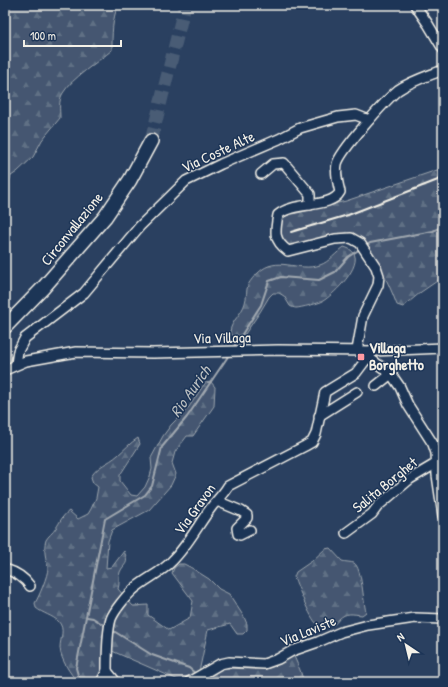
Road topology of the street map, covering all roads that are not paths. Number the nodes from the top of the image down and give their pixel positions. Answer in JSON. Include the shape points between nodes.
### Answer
{"nodes":[{"id":1,"x":414,"y":5,"type":"edge"},
{"id":2,"x":443,"y":49,"type":"edge"},
{"id":3,"x":443,"y":70,"type":"edge"},
{"id":4,"x":369,"y":120,"type":"junction"},
{"id":5,"x":151,"y":141,"type":"tunnel mouth"},
{"id":6,"x":261,"y":174,"type":"dead end"},
{"id":7,"x":310,"y":205,"type":"junction"},
{"id":8,"x":5,"y":327,"type":"edge"},
{"id":9,"x":443,"y":348,"type":"edge"},
{"id":10,"x":357,"y":350,"type":"junction"},
{"id":11,"x":371,"y":354,"type":"junction"},
{"id":12,"x":16,"y":364,"type":"junction"},
{"id":13,"x":5,"y":370,"type":"edge"},
{"id":14,"x":391,"y":374,"type":"junction"},
{"id":15,"x":376,"y":386,"type":"dead end"},
{"id":16,"x":357,"y":392,"type":"dead end"},
{"id":17,"x":319,"y":416,"type":"junction"},
{"id":18,"x":440,"y":464,"type":"edge"},
{"id":19,"x":217,"y":501,"type":"junction"},
{"id":20,"x":443,"y":516,"type":"edge"},
{"id":21,"x":250,"y":530,"type":"dead end"},
{"id":22,"x":346,"y":533,"type":"dead end"},
{"id":23,"x":5,"y":569,"type":"edge"},
{"id":24,"x":30,"y":586,"type":"dead end"},
{"id":25,"x":443,"y":620,"type":"edge"},
{"id":26,"x":107,"y":671,"type":"junction"},
{"id":27,"x":101,"y":682,"type":"edge"},
{"id":28,"x":116,"y":682,"type":"edge"},
{"id":29,"x":189,"y":682,"type":"edge"}],
"edges":[{"from":1,"to":2,"type":"street"},
{"from":3,"to":4,"type":"street","via":[[398,90]]},
{"from":4,"to":7,"type":"street","via":[[336,164],[340,192],[338,196]]},
{"from":4,"to":12,"type":"street","name":"Via Coste Alte","via":[[356,115],[338,117],[300,128],[186,180],[140,226],[84,293],[25,338],[18,351]]},
{"from":5,"to":8,"type":"highway","name":"Circonvallazione","via":[[130,180],[105,217]]},
{"from":6,"to":7,"type":"street","via":[[273,164],[284,163],[310,194]]},
{"from":7,"to":10,"type":"street","via":[[288,208],[278,215],[276,234],[280,245],[288,251],[335,239],[351,238],[360,243],[379,276],[372,301],[364,316]]},
{"from":9,"to":11,"type":"street","name":"Via Villaga"},
{"from":10,"to":11,"type":"street","name":"Via Villaga"},
{"from":10,"to":12,"type":"street","name":"Via Villaga","via":[[76,352],[45,356]]},
{"from":11,"to":14,"type":"street"},
{"from":11,"to":17,"type":"street","name":"Via Gravon","via":[[356,373],[325,392]]},
{"from":12,"to":13,"type":"street","name":"Via Villaga"},
{"from":14,"to":15,"type":"street"},
{"from":14,"to":18,"type":"street","via":[[433,444]]},
{"from":16,"to":17,"type":"street"},
{"from":17,"to":19,"type":"street","name":"Via Gravon","via":[[312,442],[228,486]]},
{"from":18,"to":20,"type":"street","via":[[437,475]]},
{"from":18,"to":22,"type":"street","name":"Salita Borghet","via":[[410,479],[372,514]]},
{"from":19,"to":21,"type":"street","via":[[247,515],[237,528],[238,534]]},
{"from":19,"to":26,"type":"street","name":"Via Gravon","via":[[172,562],[132,590],[116,611],[111,620]]},
{"from":23,"to":24,"type":"street","via":[[14,571]]},
{"from":25,"to":29,"type":"street","name":"Via Laviste","via":[[415,618],[368,625],[341,632],[264,664],[220,664]]},
{"from":26,"to":27,"type":"street"},
{"from":26,"to":28,"type":"street"}]}
